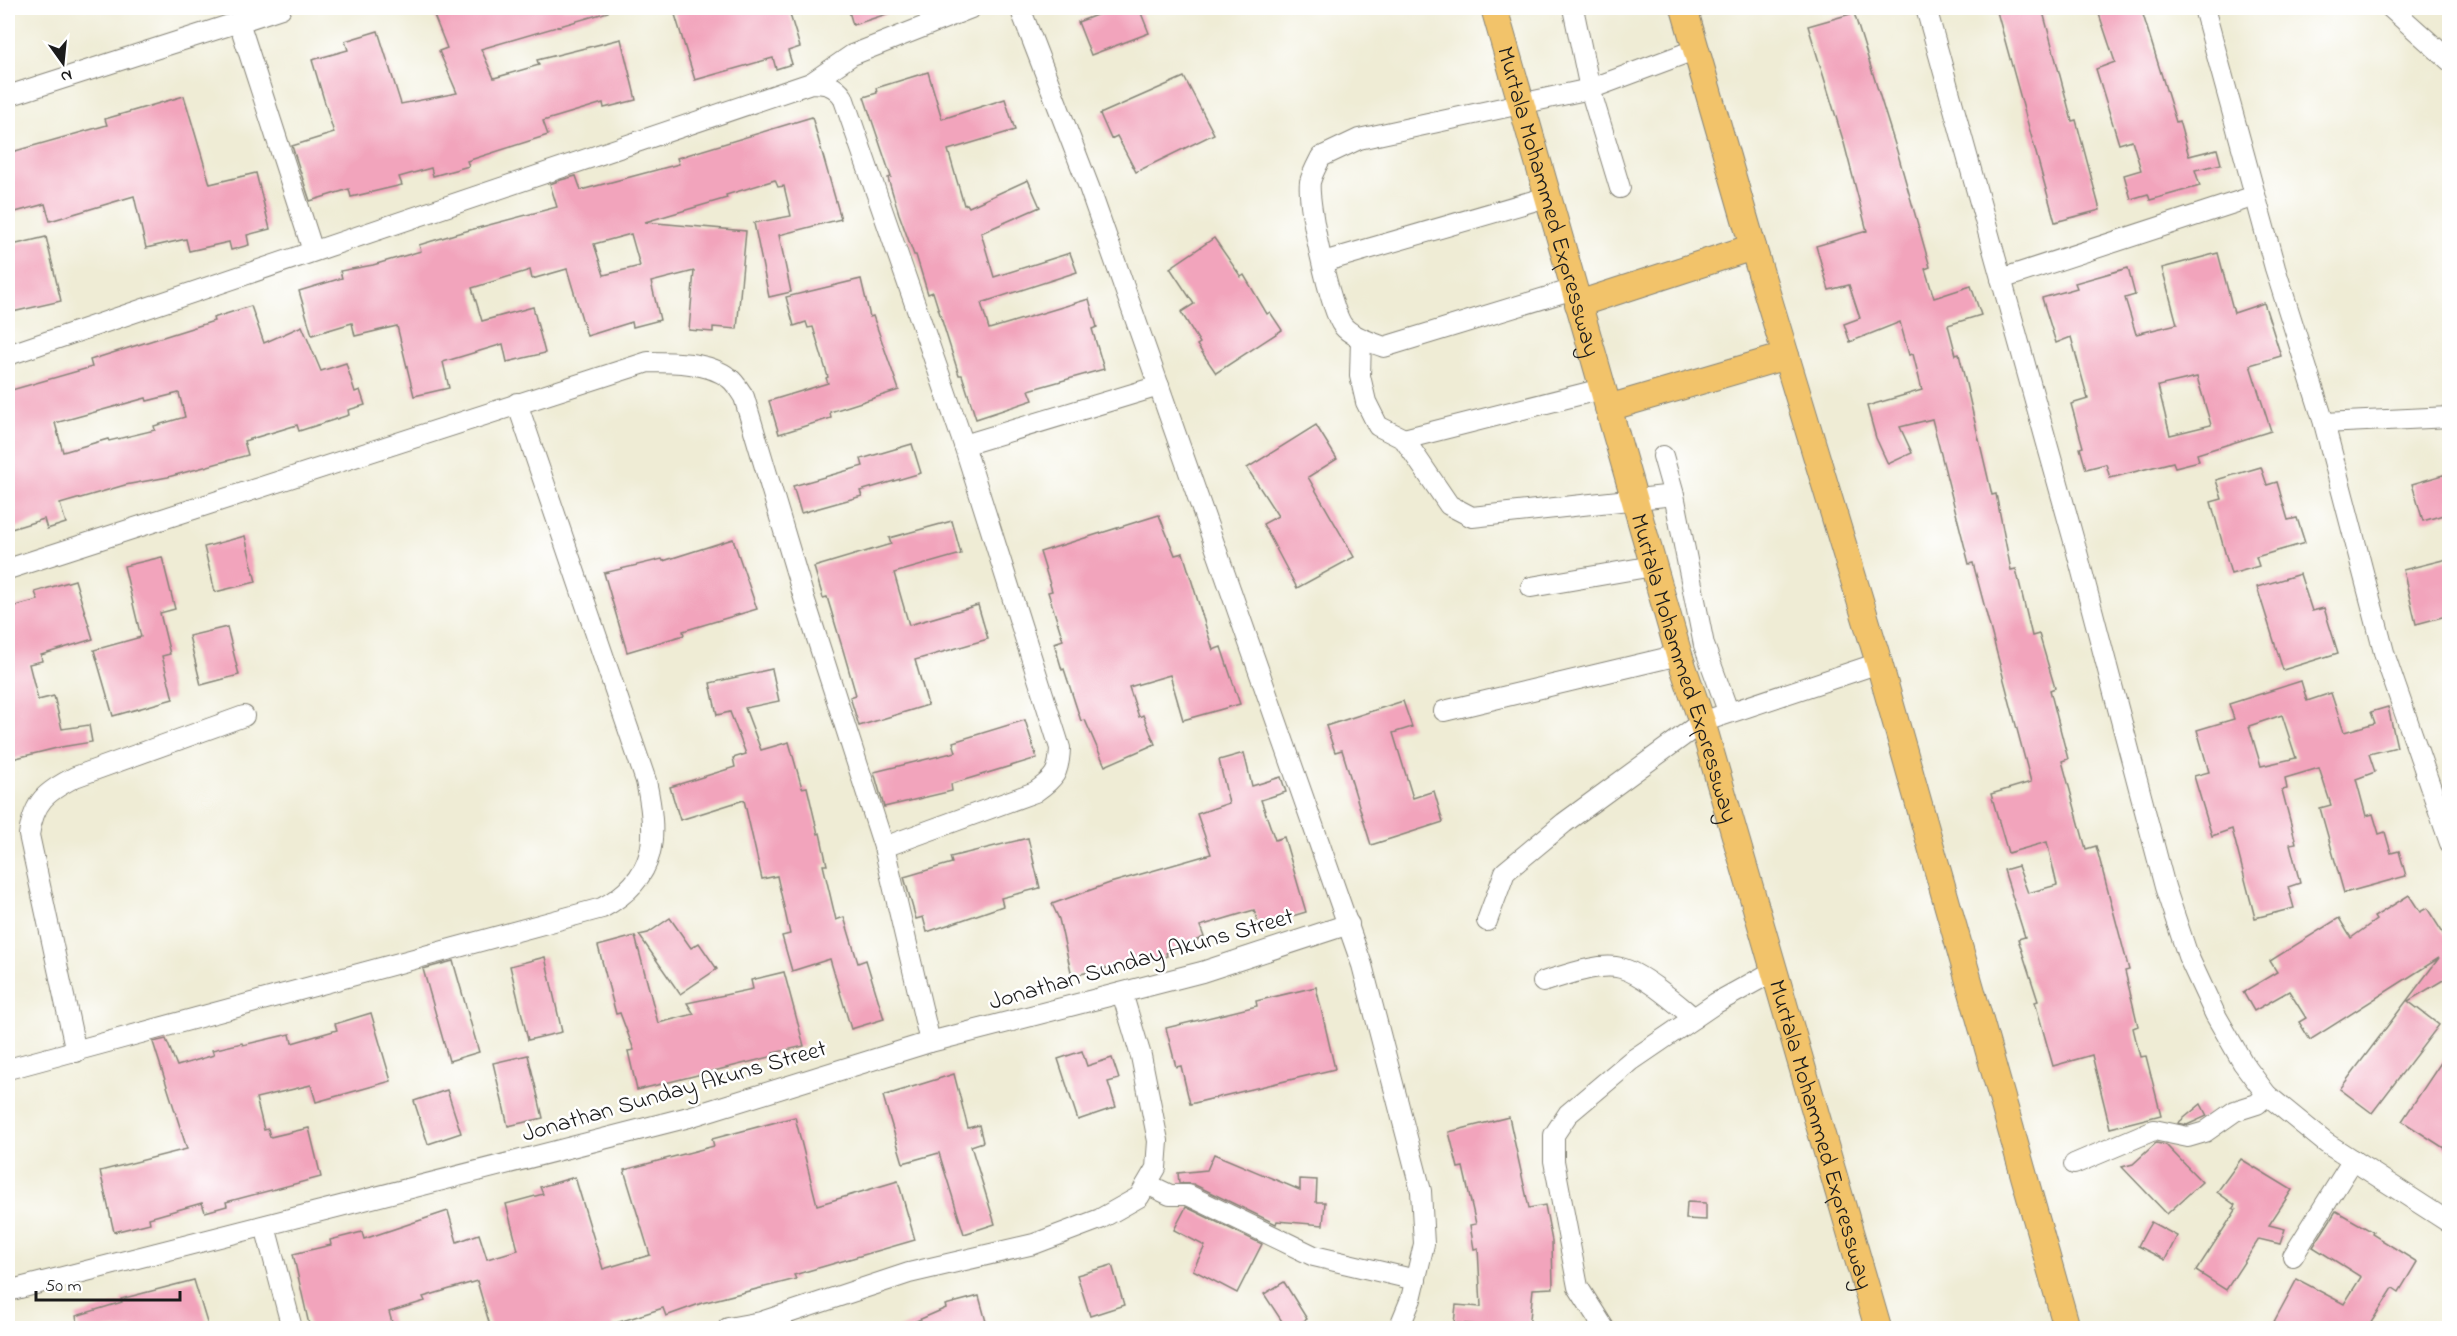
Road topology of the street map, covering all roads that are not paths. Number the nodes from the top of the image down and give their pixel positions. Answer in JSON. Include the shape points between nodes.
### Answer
{"nodes":[{"id":1,"x":281,"y":8,"type":"edge"},
{"id":2,"x":971,"y":8,"type":"edge"},
{"id":3,"x":1020,"y":8,"type":"edge"},
{"id":4,"x":1494,"y":8,"type":"edge"},
{"id":5,"x":1573,"y":8,"type":"edge"},
{"id":6,"x":1684,"y":8,"type":"edge"},
{"id":7,"x":1926,"y":8,"type":"edge"},
{"id":8,"x":2204,"y":8,"type":"edge"},
{"id":9,"x":2391,"y":8,"type":"edge"},
{"id":10,"x":239,"y":22,"type":"junction"},
{"id":11,"x":1696,"y":49,"type":"junction"},
{"id":12,"x":2450,"y":61,"type":"edge"},
{"id":13,"x":811,"y":83,"type":"junction"},
{"id":14,"x":1590,"y":89,"type":"junction"},
{"id":15,"x":8,"y":96,"type":"edge"},
{"id":16,"x":1521,"y":104,"type":"junction"},
{"id":17,"x":1620,"y":188,"type":"dead end"},
{"id":18,"x":2255,"y":196,"type":"junction"},
{"id":19,"x":1547,"y":197,"type":"junction"},
{"id":20,"x":1753,"y":247,"type":"junction"},
{"id":21,"x":313,"y":251,"type":"junction"},
{"id":22,"x":1323,"y":262,"type":"junction"},
{"id":23,"x":2001,"y":279,"type":"junction"},
{"id":24,"x":1576,"y":296,"type":"junction"},
{"id":25,"x":1361,"y":339,"type":"junction"},
{"id":26,"x":8,"y":355,"type":"edge"},
{"id":27,"x":1786,"y":356,"type":"junction"},
{"id":28,"x":1160,"y":386,"type":"junction"},
{"id":29,"x":1605,"y":398,"type":"junction"},
{"id":30,"x":517,"y":402,"type":"junction"},
{"id":31,"x":2450,"y":417,"type":"edge"},
{"id":32,"x":2324,"y":423,"type":"junction"},
{"id":33,"x":1404,"y":440,"type":"junction"},
{"id":34,"x":964,"y":445,"type":"junction"},
{"id":35,"x":1663,"y":456,"type":"dead end"},
{"id":36,"x":1674,"y":495,"type":"junction"},
{"id":37,"x":1635,"y":501,"type":"junction"},
{"id":38,"x":1653,"y":566,"type":"junction"},
{"id":39,"x":8,"y":568,"type":"edge"},
{"id":40,"x":1531,"y":587,"type":"dead end"},
{"id":41,"x":1679,"y":655,"type":"junction"},
{"id":42,"x":1879,"y":663,"type":"junction"},
{"id":43,"x":1444,"y":711,"type":"dead end"},
{"id":44,"x":1728,"y":711,"type":"junction"},
{"id":45,"x":244,"y":716,"type":"dead end"},
{"id":46,"x":1701,"y":722,"type":"junction"},
{"id":47,"x":2450,"y":843,"type":"edge"},
{"id":48,"x":884,"y":847,"type":"junction"},
{"id":49,"x":1487,"y":921,"type":"dead end"},
{"id":50,"x":1349,"y":924,"type":"junction"},
{"id":51,"x":1774,"y":971,"type":"junction"},
{"id":52,"x":1543,"y":982,"type":"dead end"},
{"id":53,"x":1122,"y":993,"type":"junction"},
{"id":54,"x":1694,"y":1018,"type":"junction"},
{"id":55,"x":930,"y":1042,"type":"junction"},
{"id":56,"x":76,"y":1052,"type":"junction"},
{"id":57,"x":8,"y":1069,"type":"edge"},
{"id":58,"x":2267,"y":1095,"type":"junction"},
{"id":59,"x":2353,"y":1160,"type":"junction"},
{"id":60,"x":2074,"y":1164,"type":"dead end"},
{"id":61,"x":1147,"y":1185,"type":"junction"},
{"id":62,"x":2450,"y":1222,"type":"edge"},
{"id":63,"x":265,"y":1226,"type":"junction"},
{"id":64,"x":2293,"y":1256,"type":"dead end"},
{"id":65,"x":1416,"y":1280,"type":"junction"},
{"id":66,"x":8,"y":1291,"type":"edge"},
{"id":67,"x":292,"y":1329,"type":"edge"},
{"id":68,"x":728,"y":1329,"type":"edge"},
{"id":69,"x":1399,"y":1329,"type":"edge"},
{"id":70,"x":1604,"y":1329,"type":"edge"},
{"id":71,"x":1878,"y":1329,"type":"edge"},
{"id":72,"x":2067,"y":1329,"type":"edge"}],
"edges":[{"from":1,"to":10,"type":"street"},
{"from":2,"to":13,"type":"street","via":[[852,55]]},
{"from":3,"to":28,"type":"street"},
{"from":4,"to":16,"type":"main road","name":"Murtala Mohammed Expressway"},
{"from":5,"to":14,"type":"street"},
{"from":6,"to":11,"type":"main road"},
{"from":7,"to":23,"type":"street"},
{"from":8,"to":18,"type":"street"},
{"from":9,"to":12,"type":"street"},
{"from":10,"to":15,"type":"street"},
{"from":10,"to":21,"type":"street"},
{"from":11,"to":14,"type":"street"},
{"from":11,"to":20,"type":"main road"},
{"from":13,"to":21,"type":"street"},
{"from":13,"to":34,"type":"street","via":[[828,84],[843,97]]},
{"from":14,"to":16,"type":"street"},
{"from":14,"to":17,"type":"street"},
{"from":16,"to":19,"type":"main road","name":"Murtala Mohammed Expressway"},
{"from":16,"to":22,"type":"street","via":[[1359,139],[1321,157],[1310,182]]},
{"from":18,"to":23,"type":"street"},
{"from":18,"to":32,"type":"street"},
{"from":19,"to":22,"type":"street"},
{"from":19,"to":24,"type":"main road","name":"Murtala Mohammed Expressway"},
{"from":20,"to":24,"type":"main road"},
{"from":20,"to":27,"type":"main road"},
{"from":21,"to":26,"type":"street"},
{"from":22,"to":25,"type":"street","via":[[1342,326]]},
{"from":23,"to":58,"type":"street","via":[[2165,887],[2188,956],[2215,1014],[2243,1064]]},
{"from":24,"to":25,"type":"street","via":[[1384,347]]},
{"from":24,"to":29,"type":"main road","name":"Murtala Mohammed Expressway"},
{"from":25,"to":33,"type":"street","via":[[1360,376],[1366,402],[1378,426]]},
{"from":27,"to":29,"type":"main road"},
{"from":27,"to":42,"type":"main road"},
{"from":28,"to":34,"type":"street"},
{"from":28,"to":50,"type":"street"},
{"from":29,"to":33,"type":"street"},
{"from":29,"to":37,"type":"main road","name":"Murtala Mohammed Expressway"},
{"from":30,"to":39,"type":"street"},
{"from":30,"to":48,"type":"street","via":[[648,362],[712,369],[730,378],[744,397]]},
{"from":30,"to":56,"type":"street","via":[[646,781],[655,820],[652,847],[639,880],[624,897],[602,908]]},
{"from":31,"to":32,"type":"street"},
{"from":32,"to":47,"type":"street","via":[[2385,656]]},
{"from":33,"to":37,"type":"street","via":[[1449,505],[1472,517]]},
{"from":34,"to":48,"type":"street","via":[[1060,748],[1059,768],[1050,782],[1035,792]]},
{"from":35,"to":36,"type":"street"},
{"from":36,"to":37,"type":"street"},
{"from":36,"to":44,"type":"street","via":[[1704,645]]},
{"from":37,"to":38,"type":"main road","name":"Murtala Mohammed Expressway"},
{"from":38,"to":40,"type":"street"},
{"from":38,"to":41,"type":"main road","name":"Murtala Mohammed Expressway"},
{"from":41,"to":43,"type":"street"},
{"from":41,"to":46,"type":"main road","name":"Murtala Mohammed Expressway"},
{"from":42,"to":44,"type":"street"},
{"from":42,"to":72,"type":"main road"},
{"from":44,"to":46,"type":"street"},
{"from":45,"to":56,"type":"street","via":[[75,777],[53,789],[33,812],[29,835]]},
{"from":46,"to":49,"type":"street","via":[[1521,858],[1506,872]]},
{"from":46,"to":51,"type":"main road","name":"Murtala Mohammed Expressway"},
{"from":48,"to":55,"type":"street"},
{"from":50,"to":53,"type":"street","name":"Jonathan Sunday Akuns Street","via":[[1202,972]]},
{"from":50,"to":65,"type":"street","via":[[1420,1191],[1424,1244]]},
{"from":51,"to":54,"type":"street"},
{"from":51,"to":71,"type":"main road","name":"Murtala Mohammed Expressway"},
{"from":52,"to":54,"type":"street","via":[[1581,970],[1620,968],[1658,989]]},
{"from":53,"to":55,"type":"street","name":"Jonathan Sunday Akuns Street"},
{"from":53,"to":61,"type":"street","via":[[1156,1122],[1156,1168]]},
{"from":54,"to":70,"type":"street","via":[[1631,1060],[1568,1114],[1554,1135],[1554,1161],[1578,1287]]},
{"from":55,"to":63,"type":"street","name":"Jonathan Sunday Akuns Street","via":[[689,1117]]},
{"from":56,"to":57,"type":"street"},
{"from":58,"to":59,"type":"street"},
{"from":58,"to":60,"type":"street","via":[[2205,1131],[2188,1137],[2154,1130]]},
{"from":59,"to":62,"type":"street"},
{"from":59,"to":64,"type":"street"},
{"from":61,"to":65,"type":"street","via":[[1170,1195],[1188,1195],[1314,1256]]},
{"from":61,"to":68,"type":"street","via":[[1139,1197],[1100,1219],[1035,1244],[909,1273],[761,1322]]},
{"from":63,"to":66,"type":"street","name":"Jonathan Sunday Akuns Street"},
{"from":63,"to":67,"type":"street"},
{"from":65,"to":69,"type":"street"}]}
